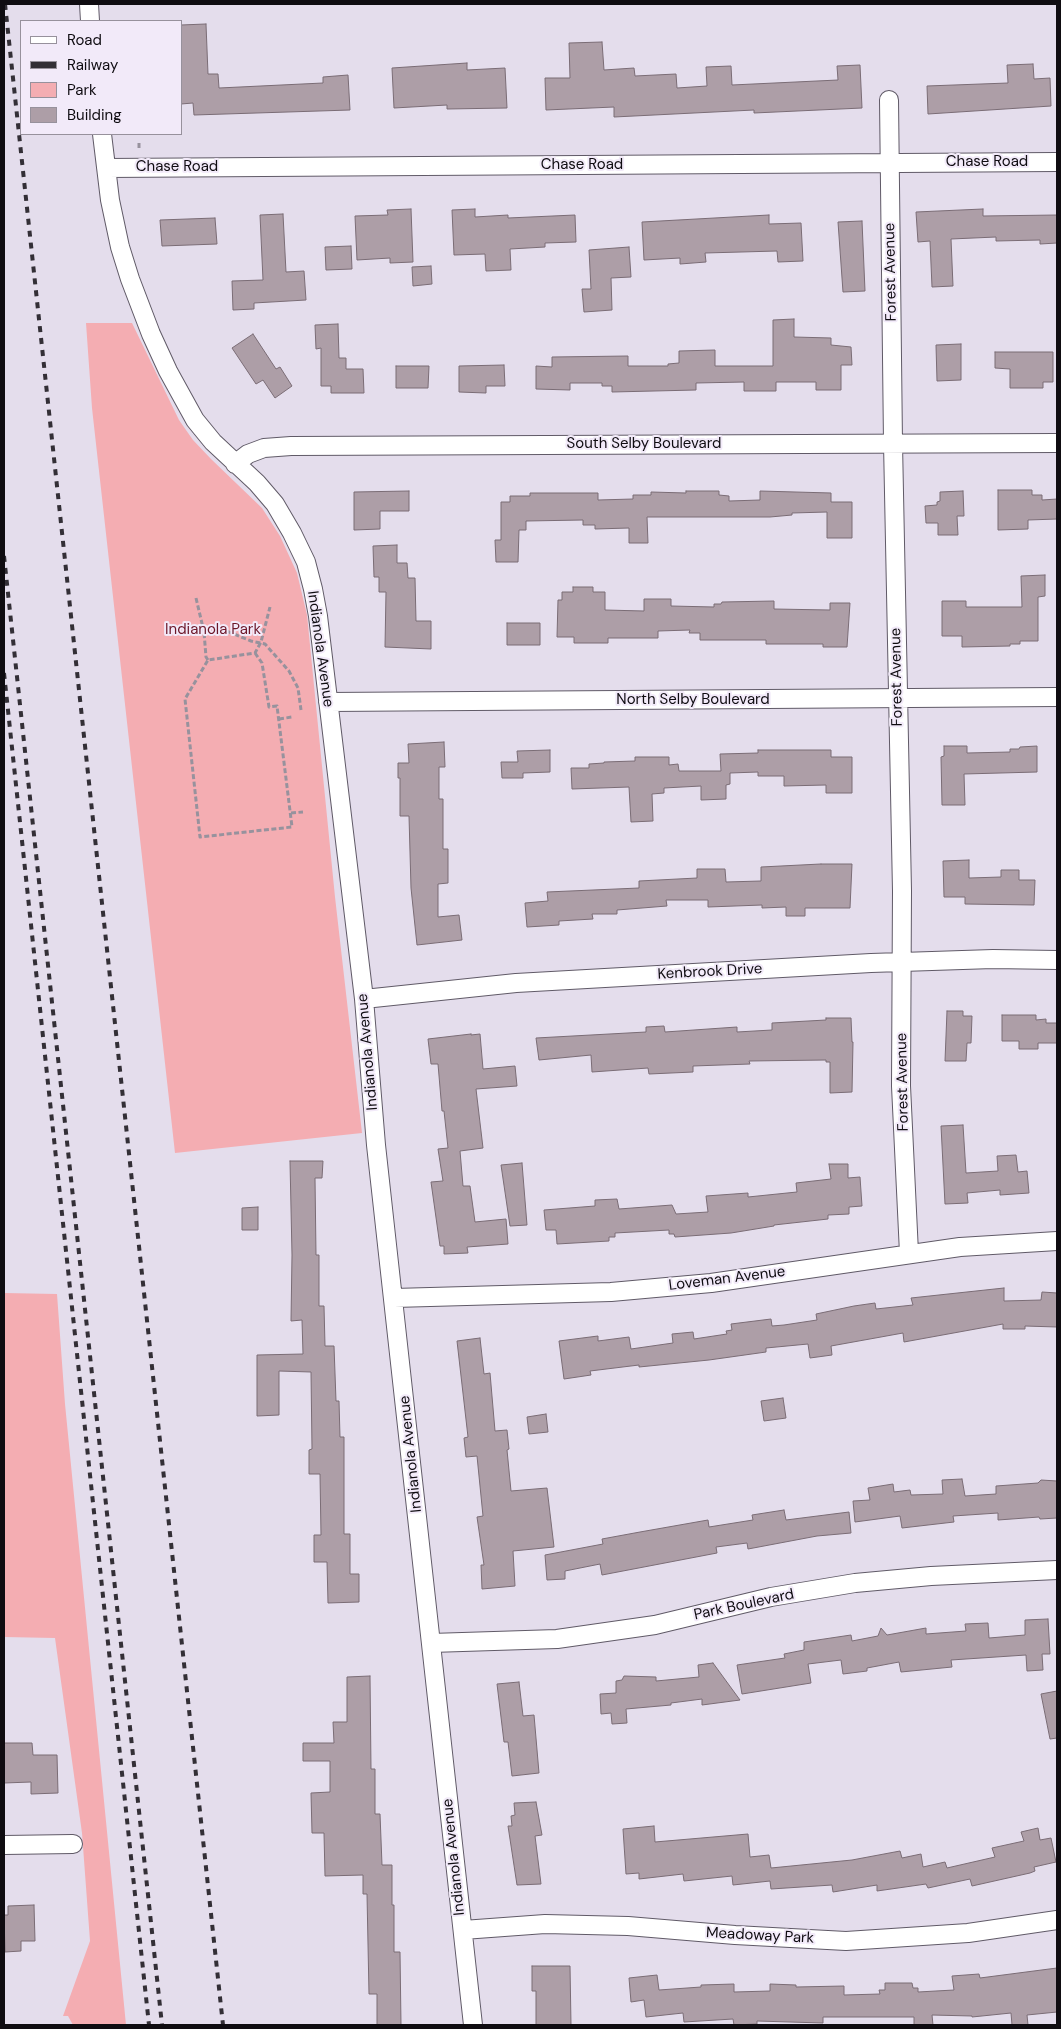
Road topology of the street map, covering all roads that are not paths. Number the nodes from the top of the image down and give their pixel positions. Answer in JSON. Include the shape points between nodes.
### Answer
{"nodes":[{"id":1,"x":88,"y":4,"type":"edge"},
{"id":2,"x":90,"y":20,"type":"edge"},
{"id":3,"x":889,"y":100,"type":"dead end"},
{"id":4,"x":102,"y":135,"type":"edge"},
{"id":5,"x":889,"y":162,"type":"junction"},
{"id":6,"x":1057,"y":162,"type":"edge"},
{"id":7,"x":106,"y":168,"type":"junction"},
{"id":8,"x":1057,"y":443,"type":"edge"},
{"id":9,"x":893,"y":444,"type":"junction"},
{"id":10,"x":235,"y":464,"type":"junction"},
{"id":11,"x":1057,"y":697,"type":"edge"},
{"id":12,"x":898,"y":699,"type":"junction"},
{"id":13,"x":328,"y":702,"type":"junction"},
{"id":14,"x":1057,"y":960,"type":"edge"},
{"id":15,"x":902,"y":962,"type":"junction"},
{"id":16,"x":364,"y":999,"type":"junction"},
{"id":17,"x":1057,"y":1241,"type":"edge"},
{"id":18,"x":909,"y":1253,"type":"junction"},
{"id":19,"x":394,"y":1298,"type":"junction"},
{"id":20,"x":1057,"y":1570,"type":"edge"},
{"id":21,"x":431,"y":1643,"type":"junction"},
{"id":22,"x":73,"y":1844,"type":"dead end"},
{"id":23,"x":4,"y":1845,"type":"edge"},
{"id":24,"x":1057,"y":1920,"type":"edge"},
{"id":25,"x":462,"y":1930,"type":"junction"},
{"id":26,"x":473,"y":2025,"type":"edge"}],
"edges":[{"from":1,"to":2,"type":"street"},
{"from":3,"to":5,"type":"street","name":"Forest Avenue"},
{"from":4,"to":7,"type":"street","name":"Indianola Avenue"},
{"from":5,"to":6,"type":"street","name":"Chase Road"},
{"from":5,"to":7,"type":"street","name":"Chase Road"},
{"from":5,"to":9,"type":"street","name":"Forest Avenue"},
{"from":7,"to":10,"type":"street","name":"Indianola Avenue","via":[[120,247],[151,334],[195,420]]},
{"from":8,"to":9,"type":"street","name":"South Selby Boulevard"},
{"from":9,"to":10,"type":"street","name":"South Selby Boulevard","via":[[291,446],[264,448]]},
{"from":9,"to":12,"type":"street","name":"Forest Avenue"},
{"from":10,"to":13,"type":"street","name":"Indianola Avenue","via":[[275,504],[306,562],[318,616]]},
{"from":11,"to":12,"type":"street","name":"North Selby Boulevard"},
{"from":12,"to":13,"type":"street","name":"North Selby Boulevard"},
{"from":12,"to":15,"type":"street","name":"Forest Avenue"},
{"from":13,"to":16,"type":"street","name":"Indianola Avenue"},
{"from":14,"to":15,"type":"street","name":"Kenbrook Drive"},
{"from":15,"to":16,"type":"street","name":"Kenbrook Drive","via":[[516,983]]},
{"from":15,"to":18,"type":"street","name":"Forest Avenue","via":[[901,1086]]},
{"from":16,"to":19,"type":"street","name":"Indianola Avenue","via":[[376,1145]]},
{"from":17,"to":18,"type":"street","name":"Loveman Avenue","via":[[960,1246]]},
{"from":18,"to":19,"type":"street","name":"Loveman Avenue","via":[[711,1283],[620,1291]]},
{"from":19,"to":21,"type":"street","name":"Indianola Avenue"},
{"from":20,"to":21,"type":"street","name":"Park Boulevard","via":[[855,1583],[771,1597],[655,1625],[557,1640]]},
{"from":21,"to":25,"type":"street","name":"Indianola Avenue"},
{"from":22,"to":23,"type":"street"},
{"from":24,"to":25,"type":"street","name":"Meadoway Park","via":[[968,1932],[846,1940],[628,1926],[544,1924]]},
{"from":25,"to":26,"type":"street","name":"Indianola Avenue"}]}
